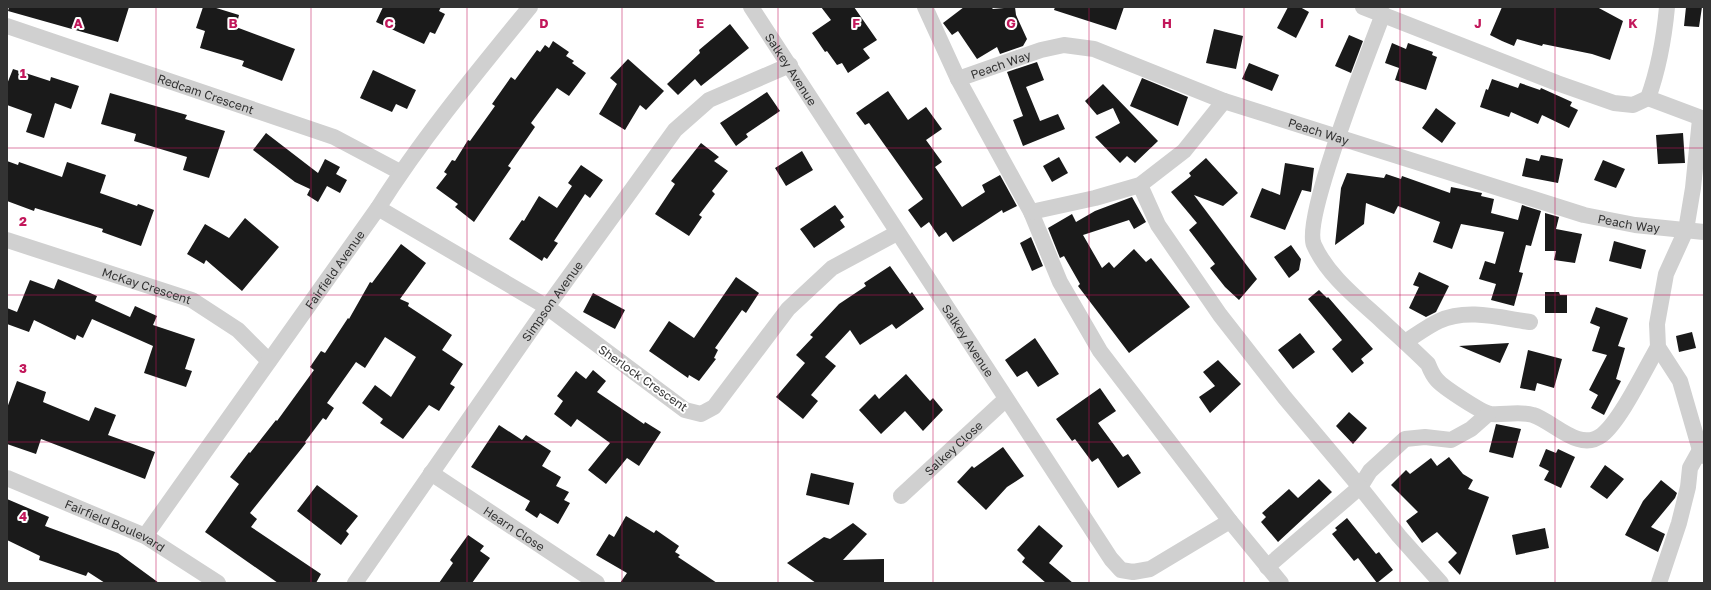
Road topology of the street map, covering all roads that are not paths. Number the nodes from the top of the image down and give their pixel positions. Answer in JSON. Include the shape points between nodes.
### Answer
{"nodes":[{"id":1,"x":530,"y":7,"type":"edge"},
{"id":2,"x":751,"y":7,"type":"edge"},
{"id":3,"x":925,"y":7,"type":"edge"},
{"id":4,"x":1362,"y":7,"type":"edge"},
{"id":5,"x":1667,"y":7,"type":"edge"},
{"id":6,"x":1382,"y":14,"type":"junction"},
{"id":7,"x":7,"y":26,"type":"edge"},
{"id":8,"x":790,"y":65,"type":"junction"},
{"id":9,"x":958,"y":79,"type":"junction"},
{"id":10,"x":1648,"y":98,"type":"junction"},
{"id":11,"x":1224,"y":101,"type":"junction"},
{"id":12,"x":1702,"y":119,"type":"edge"},
{"id":13,"x":1338,"y":136,"type":"junction"},
{"id":14,"x":400,"y":172,"type":"junction"},
{"id":15,"x":1140,"y":185,"type":"junction"},
{"id":16,"x":378,"y":208,"type":"junction"},
{"id":17,"x":1031,"y":212,"type":"junction"},
{"id":18,"x":1686,"y":230,"type":"junction"},
{"id":19,"x":1704,"y":232,"type":"edge"},
{"id":20,"x":897,"y":233,"type":"junction"},
{"id":21,"x":7,"y":240,"type":"edge"},
{"id":22,"x":547,"y":307,"type":"junction"},
{"id":23,"x":1530,"y":322,"type":"dead end"},
{"id":24,"x":1405,"y":342,"type":"junction"},
{"id":25,"x":1658,"y":347,"type":"junction"},
{"id":26,"x":269,"y":362,"type":"junction"},
{"id":27,"x":1006,"y":399,"type":"junction"},
{"id":28,"x":1488,"y":414,"type":"junction"},
{"id":29,"x":1703,"y":452,"type":"edge"},
{"id":30,"x":431,"y":473,"type":"junction"},
{"id":31,"x":7,"y":478,"type":"edge"},
{"id":32,"x":1360,"y":487,"type":"junction"},
{"id":33,"x":902,"y":496,"type":"dead end"},
{"id":34,"x":1230,"y":520,"type":"junction"},
{"id":35,"x":145,"y":536,"type":"junction"},
{"id":36,"x":1267,"y":567,"type":"junction"},
{"id":37,"x":218,"y":583,"type":"edge"},
{"id":38,"x":355,"y":583,"type":"edge"},
{"id":39,"x":597,"y":583,"type":"edge"},
{"id":40,"x":1281,"y":583,"type":"edge"},
{"id":41,"x":1441,"y":583,"type":"edge"},
{"id":42,"x":1659,"y":583,"type":"edge"}],
"edges":[{"from":1,"to":14,"type":"street","name":"Fairfield Avenue"},
{"from":2,"to":8,"type":"street","name":"Salkey Avenue"},
{"from":3,"to":9,"type":"street"},
{"from":4,"to":6,"type":"street"},
{"from":5,"to":10,"type":"street","via":[[1664,38]]},
{"from":6,"to":10,"type":"street","via":[[1614,103],[1633,105]]},
{"from":6,"to":13,"type":"street"},
{"from":7,"to":14,"type":"street","name":"Redcam Crescent","via":[[334,137]]},
{"from":8,"to":20,"type":"street","name":"Salkey Avenue"},
{"from":8,"to":22,"type":"street","name":"Simpson Avenue","via":[[709,100],[675,130]]},
{"from":9,"to":11,"type":"street","name":"Peach Way","via":[[1041,50],[1064,45],[1094,50]]},
{"from":9,"to":17,"type":"street"},
{"from":10,"to":12,"type":"street"},
{"from":11,"to":13,"type":"street","name":"Peach Way"},
{"from":11,"to":15,"type":"street","via":[[1184,151]]},
{"from":12,"to":18,"type":"street"},
{"from":13,"to":18,"type":"street","name":"Peach Way","via":[[1584,215],[1635,225]]},
{"from":13,"to":24,"type":"street","via":[[1314,220],[1313,242],[1322,260],[1339,281]]},
{"from":14,"to":16,"type":"street","name":"Fairfield Avenue"},
{"from":15,"to":17,"type":"street"},
{"from":15,"to":32,"type":"street","via":[[1158,225],[1220,315]]},
{"from":16,"to":22,"type":"street","name":"Sherlock Crescent"},
{"from":16,"to":26,"type":"street","name":"Fairfield Avenue"},
{"from":17,"to":34,"type":"street","via":[[1060,282],[1100,351]]},
{"from":18,"to":19,"type":"street","name":"Peach Way"},
{"from":18,"to":25,"type":"street","via":[[1666,274],[1657,324]]},
{"from":20,"to":22,"type":"street","name":"Sherlock Crescent","via":[[832,268],[788,310],[714,406],[701,414],[685,410]]},
{"from":20,"to":27,"type":"street","name":"Salkey Avenue"},
{"from":21,"to":26,"type":"street","name":"McKay Crescent","via":[[192,300],[238,330]]},
{"from":22,"to":30,"type":"street","name":"Simpson Avenue"},
{"from":23,"to":24,"type":"street","via":[[1461,314],[1440,321]]},
{"from":24,"to":28,"type":"street","via":[[1428,364],[1436,380]]},
{"from":25,"to":28,"type":"street","via":[[1631,394],[1602,436],[1587,440],[1564,434],[1533,415]]},
{"from":25,"to":29,"type":"street","via":[[1680,381]]},
{"from":26,"to":35,"type":"street","name":"Fairfield Avenue"},
{"from":27,"to":33,"type":"street","name":"Salkey Close"},
{"from":27,"to":34,"type":"street","name":"Salkey Avenue","via":[[1111,559],[1121,570],[1133,572],[1150,569]]},
{"from":28,"to":32,"type":"street","via":[[1451,440],[1425,437],[1406,439],[1370,471]]},
{"from":29,"to":42,"type":"street","via":[[1690,468],[1679,523]]},
{"from":30,"to":38,"type":"street","name":"Simpson Avenue"},
{"from":30,"to":39,"type":"street","name":"Hearn Close"},
{"from":31,"to":35,"type":"street","name":"Fairfield Boulevard"},
{"from":32,"to":36,"type":"street"},
{"from":32,"to":41,"type":"street"},
{"from":34,"to":36,"type":"street"},
{"from":35,"to":37,"type":"street","name":"Fairfield Boulevard"},
{"from":36,"to":40,"type":"street"}]}
